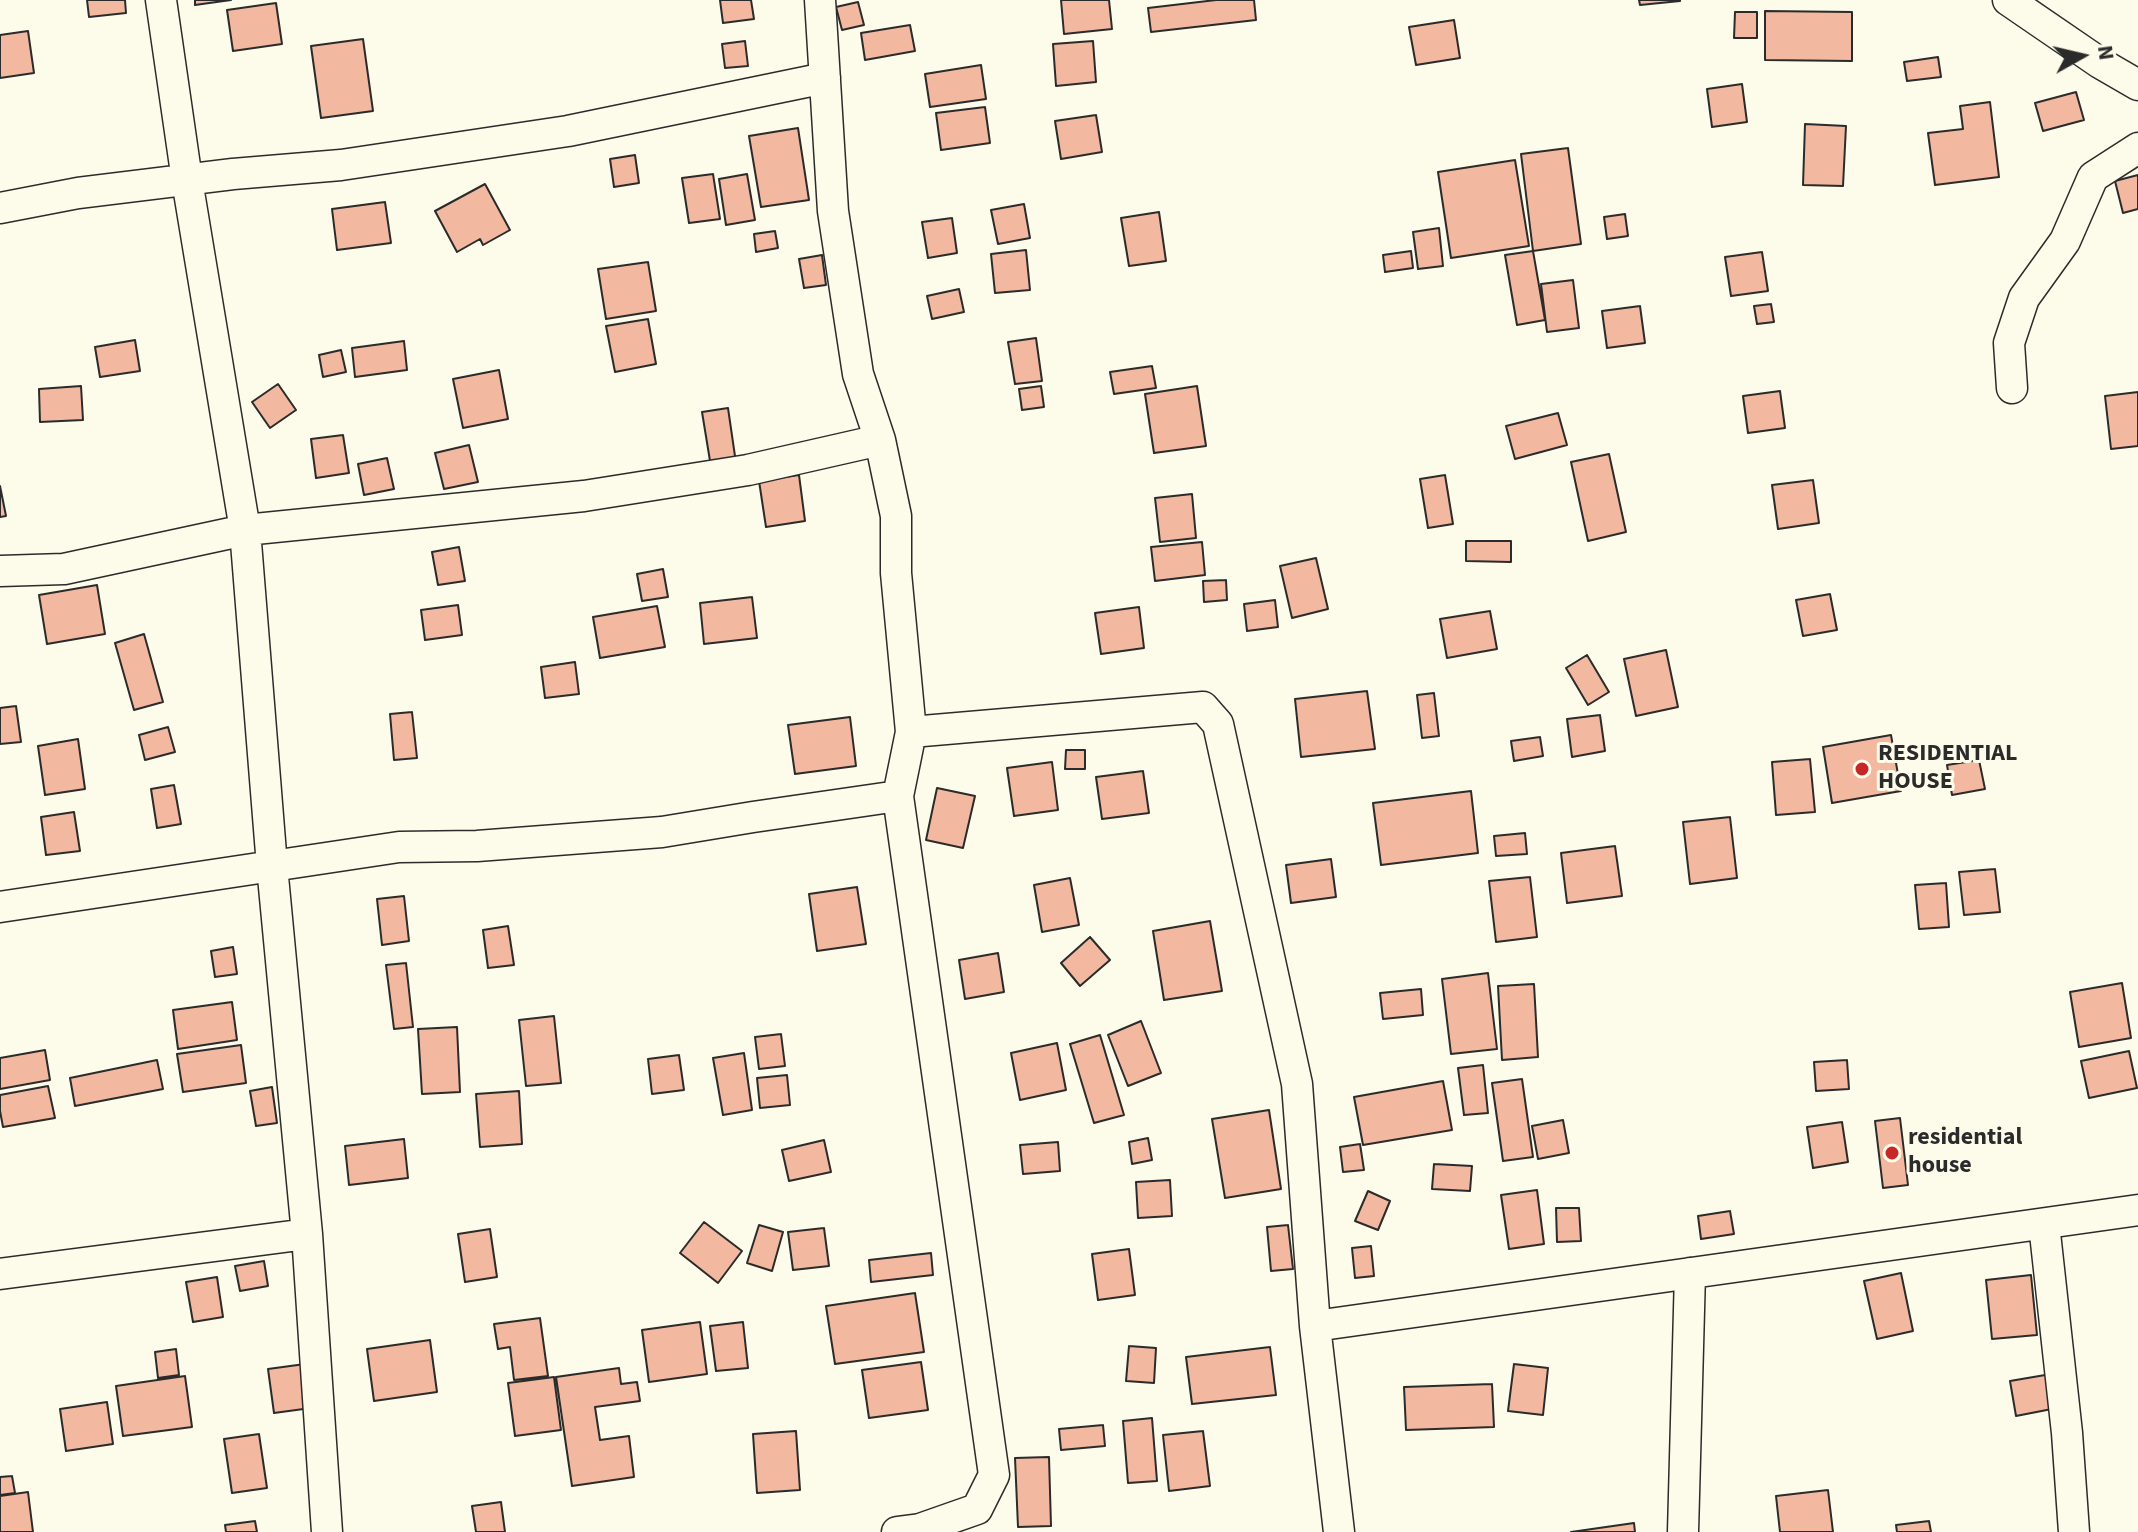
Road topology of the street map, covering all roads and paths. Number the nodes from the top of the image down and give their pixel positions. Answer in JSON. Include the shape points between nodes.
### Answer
{"nodes":[{"id":1,"x":161,"y":0,"type":"edge"},
{"id":2,"x":820,"y":0,"type":"edge"},
{"id":3,"x":2008,"y":0,"type":"edge"},
{"id":4,"x":825,"y":78,"type":"junction"},
{"id":5,"x":2138,"y":85,"type":"edge"},
{"id":6,"x":2138,"y":148,"type":"edge"},
{"id":7,"x":187,"y":180,"type":"junction"},
{"id":8,"x":0,"y":208,"type":"edge"},
{"id":9,"x":2012,"y":388,"type":"dead end"},
{"id":10,"x":880,"y":440,"type":"junction"},
{"id":11,"x":245,"y":530,"type":"junction"},
{"id":12,"x":0,"y":571,"type":"edge"},
{"id":13,"x":911,"y":732,"type":"junction"},
{"id":14,"x":898,"y":796,"type":"junction"},
{"id":15,"x":272,"y":866,"type":"junction"},
{"id":16,"x":0,"y":907,"type":"edge"},
{"id":17,"x":2138,"y":1210,"type":"edge"},
{"id":18,"x":2044,"y":1224,"type":"junction"},
{"id":19,"x":307,"y":1234,"type":"junction"},
{"id":20,"x":1690,"y":1273,"type":"junction"},
{"id":21,"x":0,"y":1274,"type":"edge"},
{"id":22,"x":1315,"y":1326,"type":"junction"},
{"id":23,"x":912,"y":1531,"type":"edge"},
{"id":24,"x":327,"y":1532,"type":"edge"},
{"id":25,"x":1339,"y":1532,"type":"edge"},
{"id":26,"x":1683,"y":1532,"type":"edge"},
{"id":27,"x":2074,"y":1532,"type":"edge"}],
"edges":[{"from":1,"to":7,"type":"street"},
{"from":2,"to":4,"type":"street"},
{"from":3,"to":5,"type":"street"},
{"from":4,"to":7,"type":"street","via":[[568,131],[341,165]]},
{"from":4,"to":10,"type":"street","via":[[833,211],[858,374]]},
{"from":6,"to":9,"type":"street","via":[[2093,177],[2065,241],[2024,298],[2009,343]]},
{"from":7,"to":8,"type":"street"},
{"from":7,"to":11,"type":"street"},
{"from":10,"to":11,"type":"street","via":[[748,470],[584,496]]},
{"from":10,"to":13,"type":"street","via":[[896,516]]},
{"from":11,"to":12,"type":"street","via":[[64,569]]},
{"from":11,"to":15,"type":"street"},
{"from":13,"to":14,"type":"street"},
{"from":13,"to":22,"type":"street","via":[[1203,707],[1218,724],[1297,1084]]},
{"from":14,"to":15,"type":"street","via":[[662,832],[399,847]]},
{"from":14,"to":23,"type":"street","via":[[994,1475],[977,1509]]},
{"from":15,"to":16,"type":"street"},
{"from":15,"to":19,"type":"street"},
{"from":17,"to":18,"type":"street"},
{"from":18,"to":20,"type":"street"},
{"from":18,"to":27,"type":"street"},
{"from":19,"to":21,"type":"street"},
{"from":19,"to":24,"type":"street"},
{"from":20,"to":22,"type":"street"},
{"from":20,"to":26,"type":"street"},
{"from":22,"to":25,"type":"street"}]}
